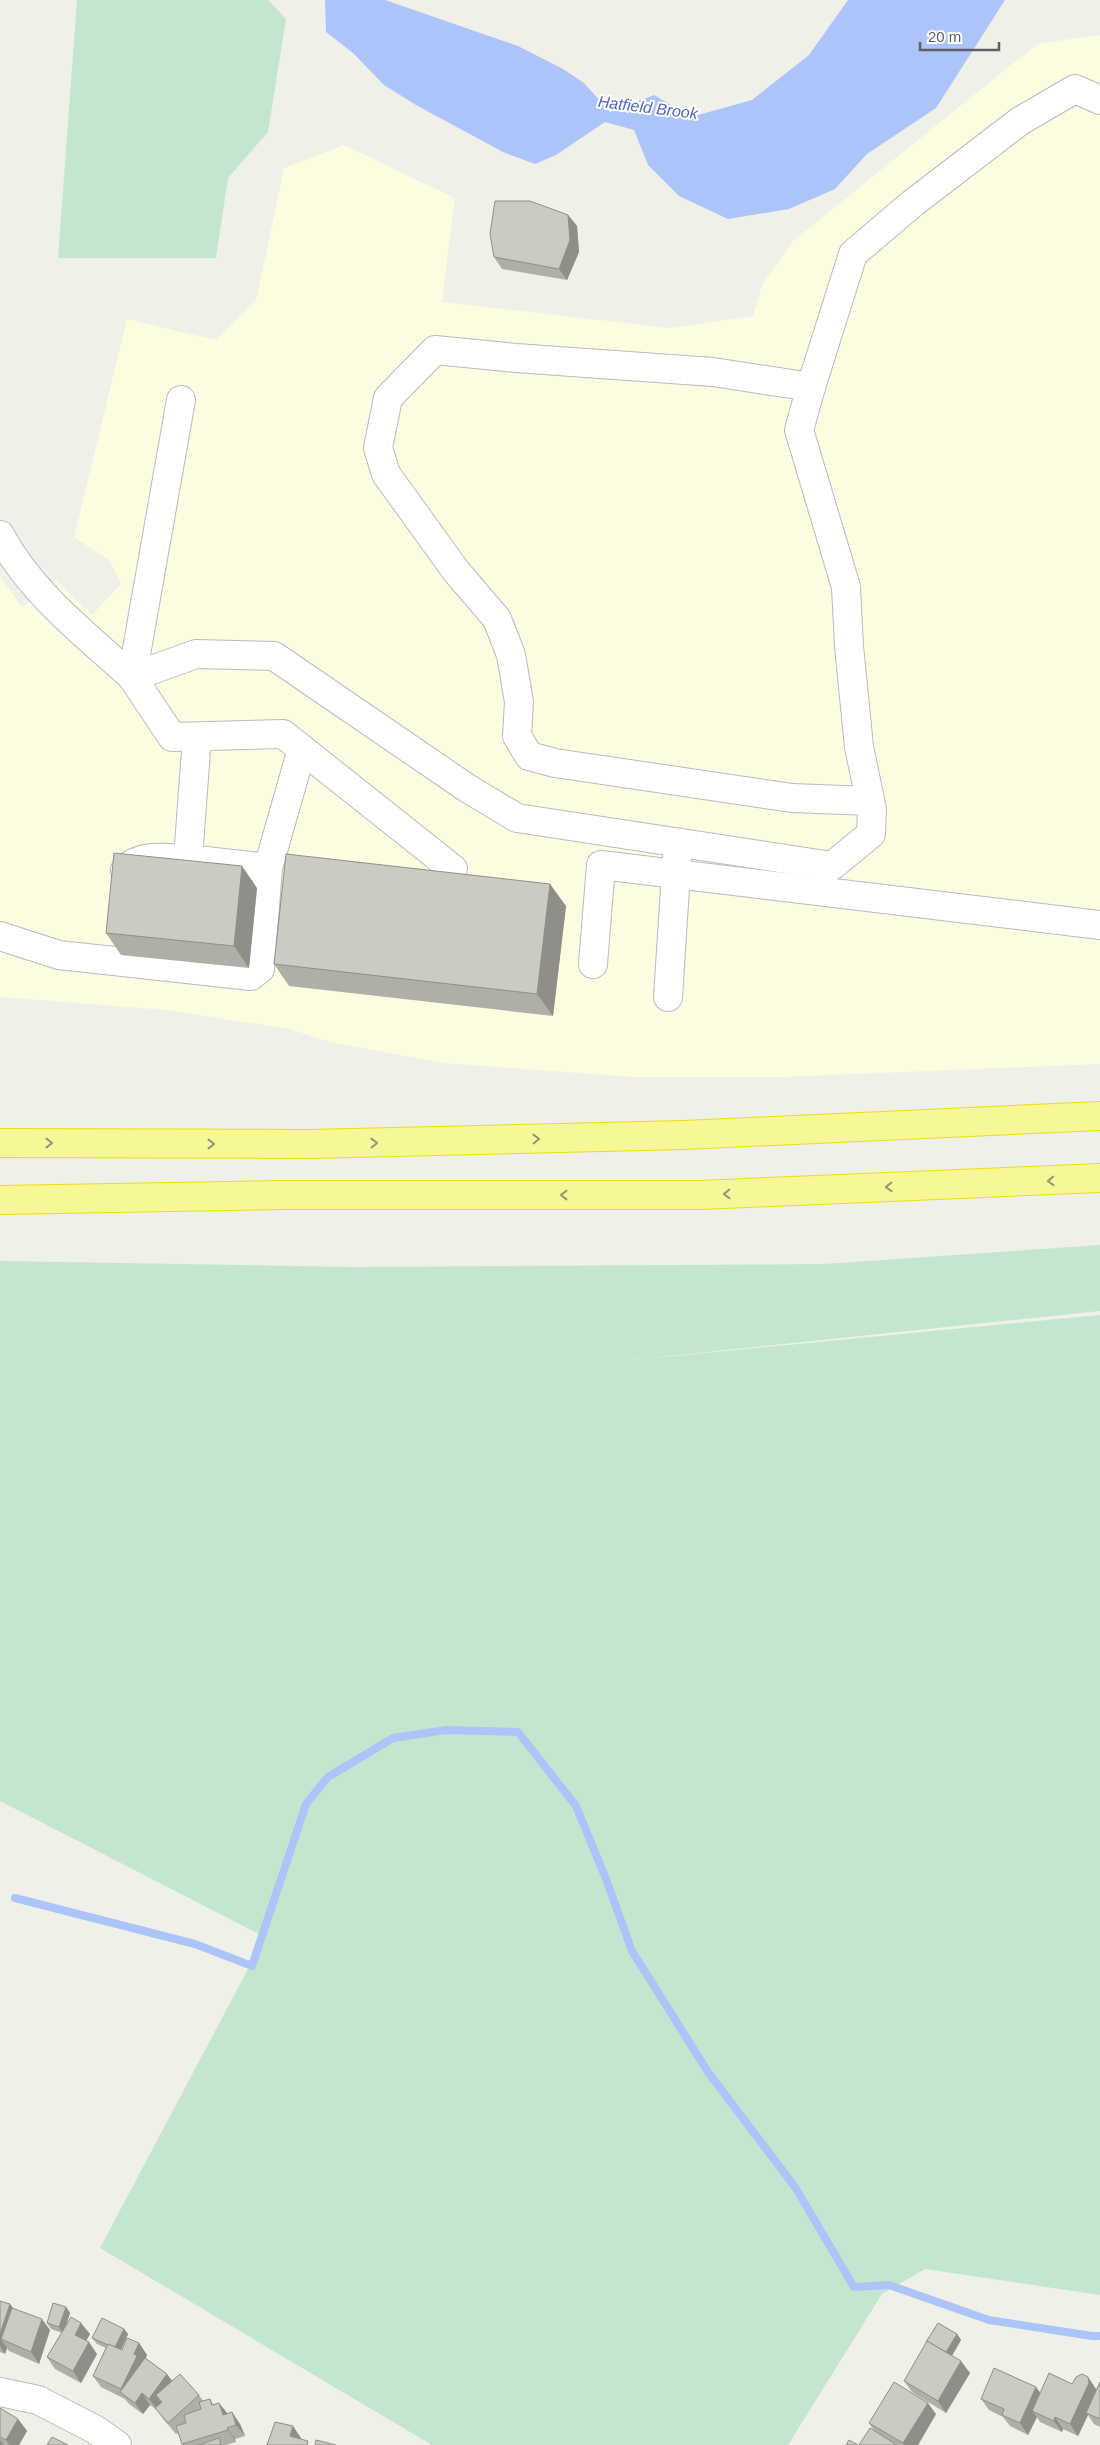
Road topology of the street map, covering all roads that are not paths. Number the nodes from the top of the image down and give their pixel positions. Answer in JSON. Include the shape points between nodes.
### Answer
{"nodes":[{"id":1,"x":1100,"y":100,"type":"edge"},
{"id":2,"x":811,"y":386,"type":"junction"},
{"id":3,"x":181,"y":400,"type":"dead end"},
{"id":4,"x":0,"y":535,"type":"edge"},
{"id":5,"x":132,"y":678,"type":"junction"},
{"id":6,"x":197,"y":736,"type":"junction"},
{"id":7,"x":302,"y":749,"type":"junction"},
{"id":8,"x":870,"y":801,"type":"junction"},
{"id":9,"x":677,"y":843,"type":"junction"},
{"id":10,"x":188,"y":859,"type":"junction"},
{"id":11,"x":268,"y":868,"type":"junction"},
{"id":12,"x":453,"y":869,"type":"dead end"},
{"id":13,"x":676,"y":875,"type":"junction"},
{"id":14,"x":121,"y":898,"type":"edge"},
{"id":15,"x":1100,"y":925,"type":"edge"},
{"id":16,"x":117,"y":935,"type":"edge"},
{"id":17,"x":0,"y":936,"type":"edge"},
{"id":18,"x":114,"y":962,"type":"junction"},
{"id":19,"x":594,"y":964,"type":"dead end"},
{"id":20,"x":668,"y":997,"type":"dead end"},
{"id":21,"x":1100,"y":1116,"type":"edge"},
{"id":22,"x":0,"y":1143,"type":"edge"},
{"id":23,"x":1100,"y":1178,"type":"edge"},
{"id":24,"x":0,"y":1200,"type":"edge"},
{"id":25,"x":0,"y":2392,"type":"edge"},
{"id":26,"x":117,"y":2445,"type":"edge"}],
"edges":[{"from":1,"to":2,"type":"street","via":[[1075,89],[1020,121],[913,203],[853,254]]},
{"from":2,"to":8,"type":"street","via":[[799,430],[846,587],[859,747]]},
{"from":2,"to":8,"type":"street","via":[[713,372],[435,350],[388,398],[378,448],[386,474],[456,571],[497,619],[512,655],[519,702],[517,736],[529,756],[555,763],[792,798]]},
{"from":3,"to":5,"type":"street"},
{"from":4,"to":5,"type":"street","via":[[12,557],[40,593]]},
{"from":5,"to":6,"type":"street","via":[[172,737]]},
{"from":5,"to":9,"type":"street","via":[[196,654],[274,656],[467,788],[517,818]]},
{"from":6,"to":7,"type":"street","via":[[283,734]]},
{"from":6,"to":10,"type":"street"},
{"from":7,"to":11,"type":"street"},
{"from":7,"to":12,"type":"street"},
{"from":8,"to":9,"type":"street","via":[[871,834],[832,866]]},
{"from":9,"to":13,"type":"street"},
{"from":10,"to":11,"type":"street"},
{"from":10,"to":14,"type":"street","via":[[157,857],[131,864],[125,870]]},
{"from":11,"to":18,"type":"street","via":[[260,970],[256,973],[244,976]]},
{"from":13,"to":15,"type":"street"},
{"from":13,"to":19,"type":"street","via":[[601,865]]},
{"from":13,"to":20,"type":"street"},
{"from":16,"to":18,"type":"street"},
{"from":17,"to":18,"type":"street","via":[[59,955]]},
{"from":22,"to":21,"type":"highway","one_way":true,"via":[[310,1144],[616,1137]]},
{"from":23,"to":24,"type":"highway","one_way":true,"via":[[700,1195],[281,1194]]},
{"from":25,"to":26,"type":"street","via":[[38,2400],[96,2430]]}]}
